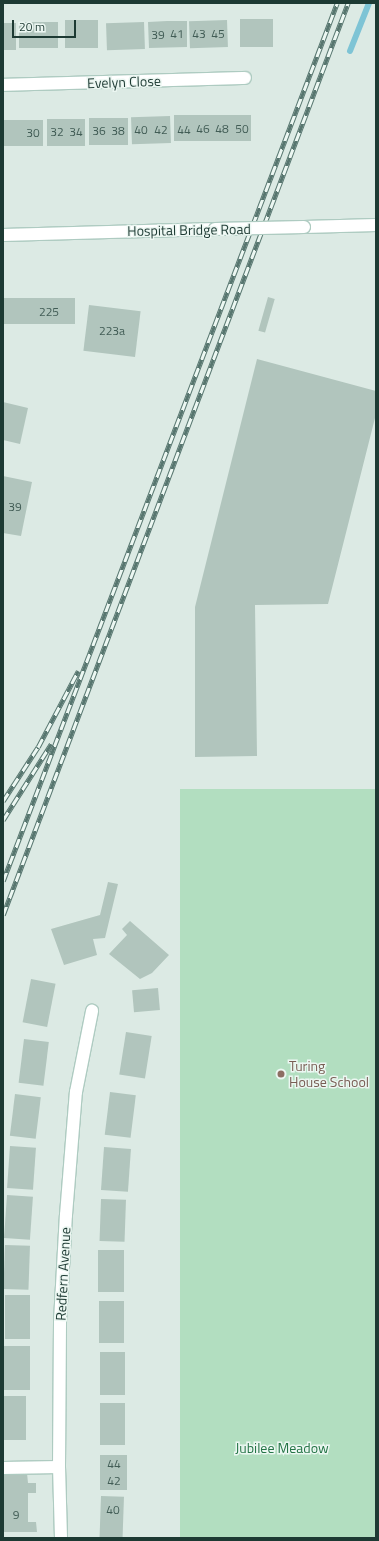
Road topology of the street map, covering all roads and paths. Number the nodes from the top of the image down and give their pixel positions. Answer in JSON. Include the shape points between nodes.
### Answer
{"nodes":[{"id":1,"x":245,"y":78,"type":"dead end"},
{"id":2,"x":3,"y":86,"type":"edge"},
{"id":3,"x":376,"y":225,"type":"edge"},
{"id":4,"x":3,"y":235,"type":"edge"},
{"id":5,"x":92,"y":1012,"type":"dead end"},
{"id":6,"x":59,"y":1467,"type":"junction"},
{"id":7,"x":3,"y":1468,"type":"edge"},
{"id":8,"x":62,"y":1538,"type":"edge"}],
"edges":[{"from":1,"to":2,"type":"street","name":"Evelyn Close"},
{"from":3,"to":4,"type":"street","name":"Hospital Bridge Road","bridge":true},
{"from":5,"to":6,"type":"street","name":"Redfern Avenue","via":[[76,1092],[66,1215],[60,1321]]},
{"from":6,"to":7,"type":"street"},
{"from":6,"to":8,"type":"street","name":"Redfern Avenue"}]}
